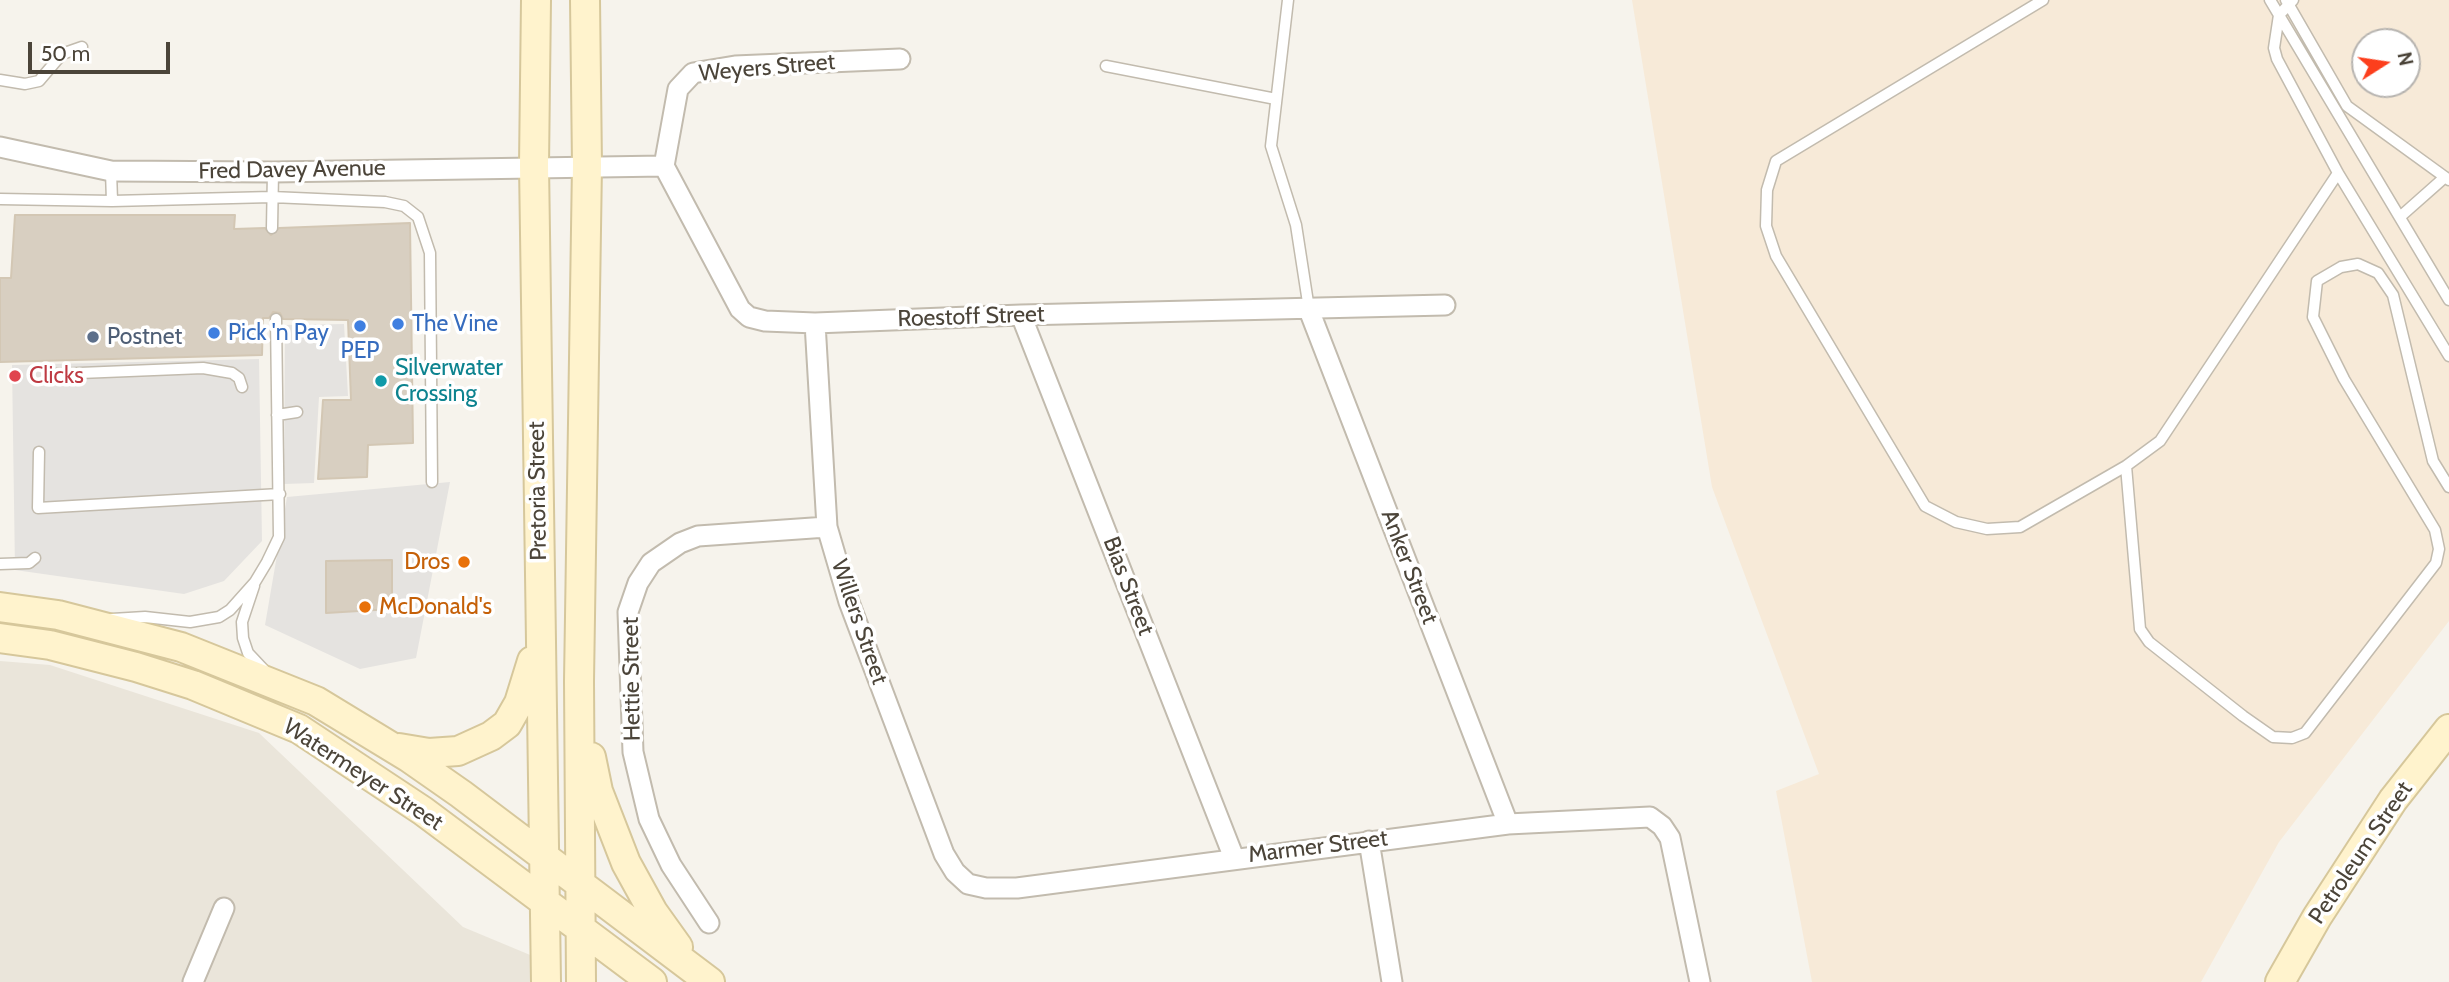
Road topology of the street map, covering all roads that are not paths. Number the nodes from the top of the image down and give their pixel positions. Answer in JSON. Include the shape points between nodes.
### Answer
{"nodes":[{"id":1,"x":536,"y":0,"type":"edge"},
{"id":2,"x":585,"y":0,"type":"edge"},
{"id":3,"x":1288,"y":0,"type":"edge"},
{"id":4,"x":2043,"y":0,"type":"edge"},
{"id":5,"x":2270,"y":0,"type":"edge"},
{"id":6,"x":2289,"y":1,"type":"edge"},
{"id":7,"x":2279,"y":15,"type":"junction"},
{"id":8,"x":82,"y":47,"type":"dead end"},
{"id":9,"x":900,"y":60,"type":"dead end"},
{"id":10,"x":1106,"y":66,"type":"dead end"},
{"id":11,"x":0,"y":80,"type":"edge"},
{"id":12,"x":1276,"y":99,"type":"junction"},
{"id":13,"x":0,"y":147,"type":"edge"},
{"id":14,"x":534,"y":165,"type":"junction"},
{"id":15,"x":587,"y":165,"type":"junction"},
{"id":16,"x":664,"y":166,"type":"junction"},
{"id":17,"x":111,"y":171,"type":"junction"},
{"id":18,"x":273,"y":172,"type":"junction"},
{"id":19,"x":2338,"y":173,"type":"junction"},
{"id":20,"x":2447,"y":178,"type":"edge"},
{"id":21,"x":272,"y":197,"type":"junction"},
{"id":22,"x":0,"y":199,"type":"edge"},
{"id":23,"x":112,"y":201,"type":"junction"},
{"id":24,"x":2401,"y":216,"type":"junction"},
{"id":25,"x":272,"y":228,"type":"dead end"},
{"id":26,"x":2449,"y":300,"type":"edge"},
{"id":27,"x":1445,"y":305,"type":"dead end"},
{"id":28,"x":1309,"y":310,"type":"junction"},
{"id":29,"x":1021,"y":315,"type":"junction"},
{"id":30,"x":276,"y":318,"type":"dead end"},
{"id":31,"x":816,"y":323,"type":"junction"},
{"id":32,"x":2449,"y":356,"type":"edge"},
{"id":33,"x":55,"y":374,"type":"dead end"},
{"id":34,"x":242,"y":387,"type":"dead end"},
{"id":35,"x":296,"y":412,"type":"dead end"},
{"id":36,"x":277,"y":415,"type":"junction"},
{"id":37,"x":39,"y":452,"type":"dead end"},
{"id":38,"x":2126,"y":466,"type":"junction"},
{"id":39,"x":432,"y":482,"type":"dead end"},
{"id":40,"x":2449,"y":487,"type":"edge"},
{"id":41,"x":280,"y":494,"type":"junction"},
{"id":42,"x":827,"y":527,"type":"junction"},
{"id":43,"x":34,"y":558,"type":"dead end"},
{"id":44,"x":0,"y":564,"type":"edge"},
{"id":45,"x":255,"y":582,"type":"junction"},
{"id":46,"x":0,"y":607,"type":"edge"},
{"id":47,"x":94,"y":624,"type":"junction"},
{"id":48,"x":540,"y":634,"type":"junction"},
{"id":49,"x":0,"y":638,"type":"edge"},
{"id":50,"x":579,"y":681,"type":"junction"},
{"id":51,"x":290,"y":691,"type":"junction"},
{"id":52,"x":2449,"y":729,"type":"edge"},
{"id":53,"x":390,"y":747,"type":"junction"},
{"id":54,"x":1508,"y":824,"type":"junction"},
{"id":55,"x":1369,"y":841,"type":"junction"},
{"id":56,"x":546,"y":857,"type":"junction"},
{"id":57,"x":1234,"y":858,"type":"junction"},
{"id":58,"x":580,"y":883,"type":"junction"},
{"id":59,"x":986,"y":888,"type":"joint"},
{"id":60,"x":546,"y":901,"type":"junction"},
{"id":61,"x":225,"y":908,"type":"dead end"},
{"id":62,"x":709,"y":923,"type":"dead end"},
{"id":63,"x":580,"y":927,"type":"junction"},
{"id":64,"x":193,"y":982,"type":"edge"},
{"id":65,"x":545,"y":982,"type":"edge"},
{"id":66,"x":581,"y":982,"type":"edge"},
{"id":67,"x":652,"y":982,"type":"edge"},
{"id":68,"x":710,"y":982,"type":"edge"},
{"id":69,"x":1392,"y":982,"type":"edge"},
{"id":70,"x":1700,"y":982,"type":"edge"},
{"id":71,"x":2280,"y":982,"type":"edge"}],
"edges":[{"from":1,"to":14,"type":"main road","name":"Pretoria Street"},
{"from":2,"to":15,"type":"main road","name":"Pretoria Street"},
{"from":3,"to":12,"type":"lane"},
{"from":4,"to":38,"type":"lane","via":[[1776,161],[1767,190],[1766,226],[1776,256],[1925,506],[1956,522],[1987,529],[2020,527]]},
{"from":5,"to":7,"type":"lane"},
{"from":6,"to":7,"type":"lane"},
{"from":6,"to":20,"type":"lane","via":[[2347,106]]},
{"from":7,"to":19,"type":"lane","via":[[2277,59]]},
{"from":7,"to":24,"type":"lane"},
{"from":8,"to":11,"type":"lane","via":[[62,54],[39,81]]},
{"from":9,"to":16,"type":"street","name":"Weyers Street","via":[[734,66],[693,73],[678,89]]},
{"from":10,"to":12,"type":"lane"},
{"from":12,"to":28,"type":"lane","via":[[1271,146],[1296,225]]},
{"from":13,"to":17,"type":"street","name":"Fred Davey Avenue"},
{"from":14,"to":15,"type":"street","name":"Fred Davey Avenue"},
{"from":14,"to":18,"type":"street","name":"Fred Davey Avenue"},
{"from":14,"to":48,"type":"main road","name":"Pretoria Street"},
{"from":15,"to":16,"type":"street"},
{"from":15,"to":50,"type":"main road","name":"Pretoria Street"},
{"from":16,"to":31,"type":"street","name":"Roestoff Street","via":[[740,309],[765,321]]},
{"from":17,"to":18,"type":"street","name":"Fred Davey Avenue"},
{"from":17,"to":23,"type":"lane"},
{"from":18,"to":21,"type":"lane"},
{"from":19,"to":32,"type":"lane"},
{"from":19,"to":38,"type":"lane","via":[[2160,441]]},
{"from":20,"to":24,"type":"lane"},
{"from":21,"to":23,"type":"lane"},
{"from":21,"to":25,"type":"lane"},
{"from":21,"to":39,"type":"lane","via":[[385,202],[404,206],[418,217],[429,253]]},
{"from":22,"to":23,"type":"lane"},
{"from":24,"to":26,"type":"lane"},
{"from":27,"to":28,"type":"street","name":"Roestoff Street"},
{"from":28,"to":29,"type":"street","name":"Roestoff Street"},
{"from":28,"to":54,"type":"street","name":"Anker Street"},
{"from":29,"to":31,"type":"street","name":"Roestoff Street"},
{"from":29,"to":57,"type":"street","name":"Bias Street"},
{"from":30,"to":36,"type":"lane"},
{"from":31,"to":42,"type":"street","name":"Willers Street"},
{"from":33,"to":34,"type":"lane","via":[[203,368],[232,373]]},
{"from":35,"to":36,"type":"lane"},
{"from":36,"to":41,"type":"lane"},
{"from":37,"to":41,"type":"lane","via":[[38,508]]},
{"from":38,"to":40,"type":"lane","via":[[2140,629],[2149,642],[2273,737],[2305,733],[2435,563],[2439,549],[2435,530],[2344,379],[2313,317],[2317,282],[2341,267],[2358,264],[2378,273],[2393,295],[2433,461]]},
{"from":41,"to":45,"type":"lane","via":[[279,537]]},
{"from":42,"to":59,"type":"street","name":"Willers Street","via":[[849,602],[944,855],[968,884]]},
{"from":42,"to":62,"type":"street","name":"Hettie Street","via":[[698,536],[680,543],[652,563],[638,583],[628,612],[633,752],[649,818],[671,865]]},
{"from":43,"to":44,"type":"lane","via":[[29,564]]},
{"from":45,"to":47,"type":"lane","via":[[230,610],[203,621],[135,617]]},
{"from":45,"to":51,"type":"lane","via":[[242,622],[243,638],[258,665]]},
{"from":46,"to":47,"type":"main road","name":"Watermeyer Street"},
{"from":47,"to":51,"type":"main road","name":"Watermeyer Street","via":[[181,648]]},
{"from":48,"to":53,"type":"main road","via":[[519,703],[507,724],[458,751]]},
{"from":48,"to":56,"type":"main road","name":"Pretoria Street"},
{"from":49,"to":60,"type":"main road","name":"Watermeyer Street","via":[[50,645],[136,667],[299,729],[424,811]]},
{"from":50,"to":58,"type":"main road","name":"Pretoria Street"},
{"from":50,"to":68,"type":"main road","via":[[591,760],[614,836],[653,912]]},
{"from":51,"to":53,"type":"main road","name":"Watermeyer Street","via":[[316,701]]},
{"from":52,"to":71,"type":"main road","name":"Petroleum Street","via":[[2393,800]]},
{"from":53,"to":56,"type":"main road","name":"Watermeyer Street"},
{"from":54,"to":55,"type":"street","name":"Marmer Street"},
{"from":54,"to":70,"type":"street","name":"Marmer Street","via":[[1650,817],[1662,826],[1670,838]]},
{"from":55,"to":57,"type":"street","name":"Marmer Street"},
{"from":55,"to":69,"type":"street"},
{"from":56,"to":58,"type":"main road","name":"Watermeyer Street"},
{"from":56,"to":60,"type":"main road","name":"Pretoria Street"},
{"from":57,"to":59,"type":"street","name":"Marmer Street","via":[[1017,888]]},
{"from":58,"to":63,"type":"main road","name":"Pretoria Street"},
{"from":58,"to":68,"type":"main road","name":"Watermeyer Street"},
{"from":60,"to":63,"type":"main road","name":"Watermeyer Street"},
{"from":60,"to":65,"type":"main road","name":"Pretoria Street"},
{"from":61,"to":64,"type":"street"},
{"from":63,"to":66,"type":"main road","name":"Pretoria Street"},
{"from":63,"to":67,"type":"main road","name":"Watermeyer Street"}]}
